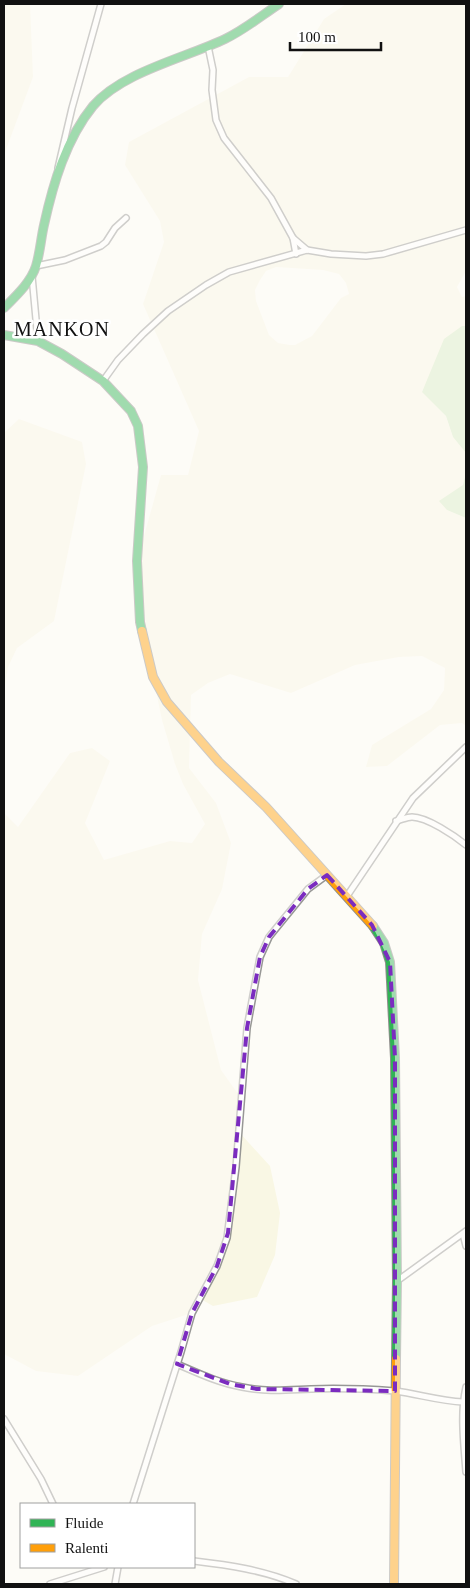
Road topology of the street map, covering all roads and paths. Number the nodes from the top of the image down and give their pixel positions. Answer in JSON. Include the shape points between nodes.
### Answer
{"nodes":[{"id":1,"x":101,"y":4,"type":"edge"},
{"id":2,"x":279,"y":4,"type":"edge"},
{"id":3,"x":208,"y":46,"type":"junction"},
{"id":4,"x":54,"y":188,"type":"junction"},
{"id":5,"x":126,"y":218,"type":"dead end"},
{"id":6,"x":466,"y":230,"type":"edge"},
{"id":7,"x":293,"y":238,"type":"junction"},
{"id":8,"x":307,"y":250,"type":"junction"},
{"id":9,"x":296,"y":254,"type":"junction"},
{"id":10,"x":36,"y":266,"type":"junction"},
{"id":11,"x":32,"y":276,"type":"junction"},
{"id":12,"x":4,"y":308,"type":"edge"},
{"id":13,"x":4,"y":335,"type":"edge"},
{"id":14,"x":38,"y":341,"type":"junction"},
{"id":15,"x":102,"y":381,"type":"junction"},
{"id":16,"x":466,"y":747,"type":"edge"},
{"id":17,"x":396,"y":822,"type":"junction"},
{"id":18,"x":466,"y":845,"type":"edge"},
{"id":19,"x":327,"y":875,"type":"junction"},
{"id":20,"x":347,"y":896,"type":"junction"},
{"id":21,"x":465,"y":1232,"type":"edge"},
{"id":22,"x":466,"y":1246,"type":"edge"},
{"id":23,"x":397,"y":1281,"type":"junction"},
{"id":24,"x":177,"y":1364,"type":"junction"},
{"id":25,"x":466,"y":1386,"type":"edge"},
{"id":26,"x":394,"y":1391,"type":"junction"},
{"id":27,"x":463,"y":1402,"type":"junction"},
{"id":28,"x":4,"y":1419,"type":"edge"},
{"id":29,"x":466,"y":1472,"type":"edge"},
{"id":30,"x":52,"y":1503,"type":"edge"},
{"id":31,"x":133,"y":1503,"type":"edge"},
{"id":32,"x":195,"y":1561,"type":"edge"},
{"id":33,"x":101,"y":1568,"type":"edge"},
{"id":34,"x":118,"y":1568,"type":"edge"},
{"id":35,"x":50,"y":1584,"type":"edge"},
{"id":36,"x":115,"y":1584,"type":"edge"},
{"id":37,"x":296,"y":1584,"type":"edge"},
{"id":38,"x":394,"y":1584,"type":"edge"}],
"edges":[{"from":1,"to":4,"type":"street"},
{"from":2,"to":3,"type":"street","via":[[250,25]]},
{"from":3,"to":4,"type":"street","via":[[143,72],[96,102],[76,132]]},
{"from":3,"to":7,"type":"street","via":[[216,120],[224,138],[272,198]]},
{"from":4,"to":10,"type":"street"},
{"from":5,"to":10,"type":"street","via":[[101,246],[65,260]]},
{"from":6,"to":8,"type":"street","via":[[382,254],[366,256]]},
{"from":7,"to":8,"type":"street"},
{"from":7,"to":9,"type":"street"},
{"from":8,"to":9,"type":"street"},
{"from":9,"to":15,"type":"street","via":[[229,272],[206,285],[168,311],[143,334]]},
{"from":10,"to":11,"type":"street"},
{"from":11,"to":12,"type":"street"},
{"from":11,"to":14,"type":"street"},
{"from":13,"to":14,"type":"street"},
{"from":14,"to":15,"type":"street"},
{"from":15,"to":19,"type":"street","via":[[131,411],[138,426],[143,467],[137,561],[140,622],[153,677],[167,702],[219,762],[266,807]]},
{"from":16,"to":17,"type":"street","via":[[413,798]]},
{"from":17,"to":18,"type":"street","via":[[410,817],[419,818],[451,833]]},
{"from":17,"to":20,"type":"street"},
{"from":19,"to":20,"type":"street"},
{"from":19,"to":24,"type":"street","via":[[308,889],[269,937],[260,957],[247,1028],[228,1233],[217,1266],[192,1313]]},
{"from":20,"to":23,"type":"street","via":[[384,943],[390,962],[395,1058]]},
{"from":21,"to":22,"type":"street"},
{"from":21,"to":23,"type":"street"},
{"from":23,"to":26,"type":"street"},
{"from":24,"to":26,"type":"street","via":[[230,1384],[264,1390]]},
{"from":24,"to":31,"type":"street"},
{"from":25,"to":27,"type":"street"},
{"from":26,"to":27,"type":"street"},
{"from":26,"to":38,"type":"street"},
{"from":27,"to":29,"type":"street"},
{"from":28,"to":30,"type":"street"},
{"from":32,"to":37,"type":"street","via":[[252,1570]]},
{"from":33,"to":35,"type":"street"},
{"from":34,"to":36,"type":"street"}]}
